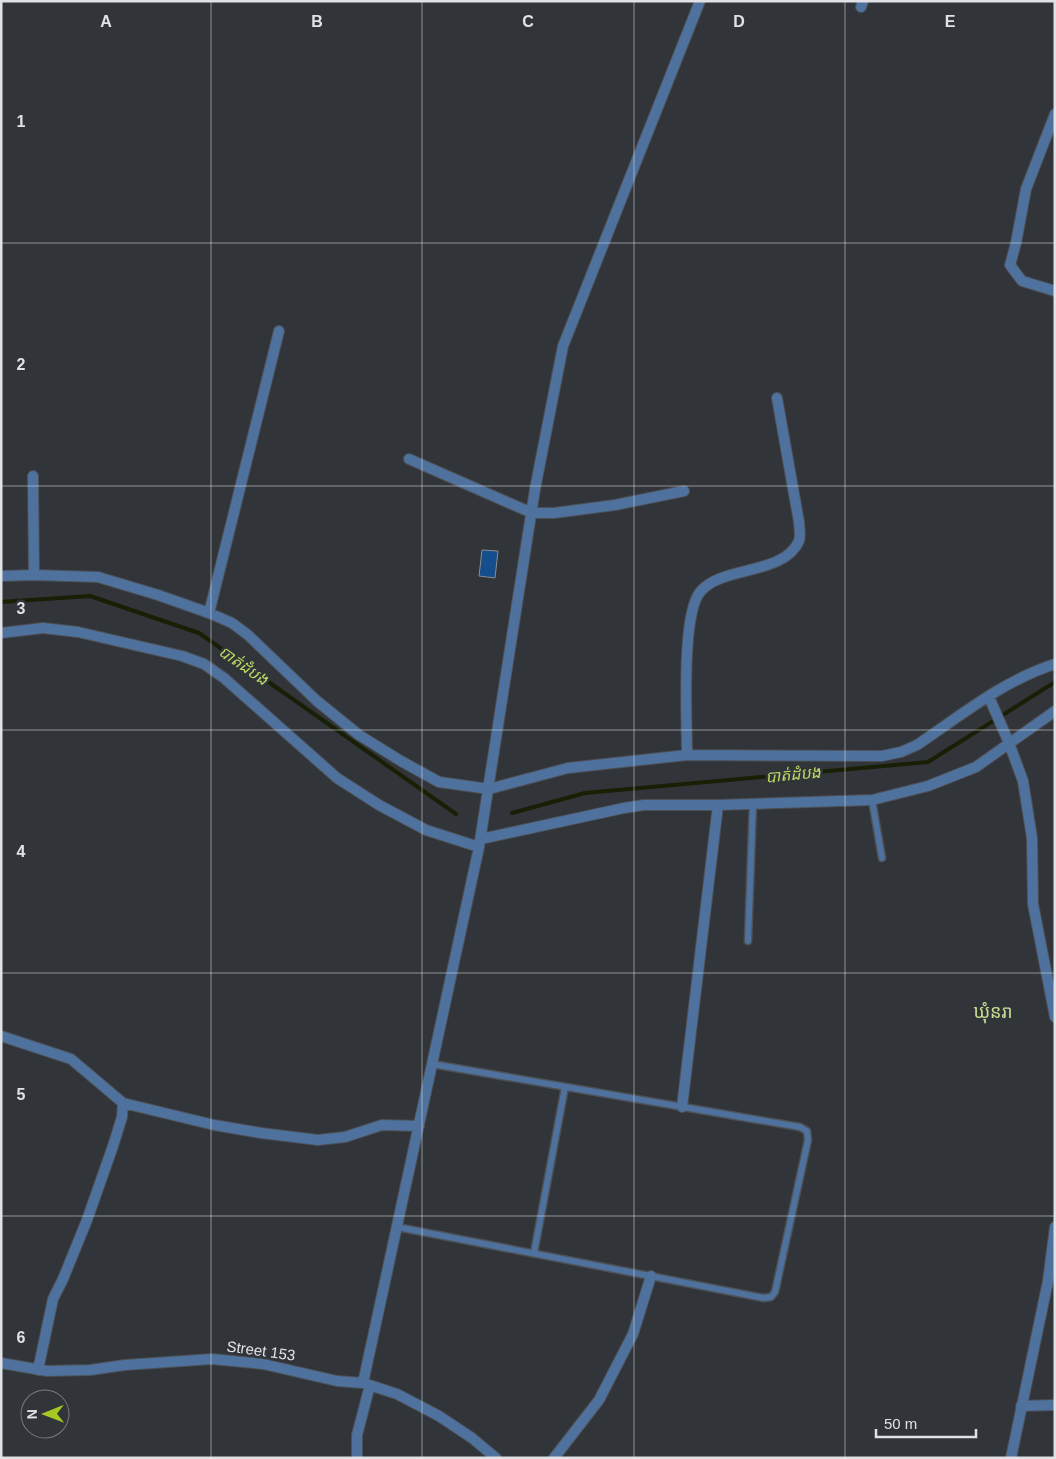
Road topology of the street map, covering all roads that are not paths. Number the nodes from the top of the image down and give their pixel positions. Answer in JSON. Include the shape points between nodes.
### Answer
{"nodes":[{"id":1,"x":700,"y":1,"type":"edge"},
{"id":2,"x":1055,"y":114,"type":"edge"},
{"id":3,"x":1055,"y":291,"type":"edge"},
{"id":4,"x":279,"y":331,"type":"dead end"},
{"id":5,"x":777,"y":398,"type":"dead end"},
{"id":6,"x":409,"y":459,"type":"dead end"},
{"id":7,"x":33,"y":476,"type":"dead end"},
{"id":8,"x":684,"y":491,"type":"dead end"},
{"id":9,"x":532,"y":513,"type":"junction"},
{"id":10,"x":34,"y":575,"type":"junction"},
{"id":11,"x":1,"y":576,"type":"edge"},
{"id":12,"x":209,"y":613,"type":"junction"},
{"id":13,"x":1,"y":632,"type":"edge"},
{"id":14,"x":1055,"y":664,"type":"edge"},
{"id":15,"x":989,"y":697,"type":"junction"},
{"id":16,"x":1055,"y":711,"type":"edge"},
{"id":17,"x":1009,"y":743,"type":"junction"},
{"id":18,"x":687,"y":755,"type":"junction"},
{"id":19,"x":489,"y":789,"type":"junction"},
{"id":20,"x":872,"y":800,"type":"junction"},
{"id":21,"x":753,"y":803,"type":"junction"},
{"id":22,"x":718,"y":806,"type":"junction"},
{"id":23,"x":480,"y":843,"type":"junction"},
{"id":24,"x":882,"y":858,"type":"dead end"},
{"id":25,"x":748,"y":941,"type":"dead end"},
{"id":26,"x":1055,"y":1017,"type":"edge"},
{"id":27,"x":1,"y":1036,"type":"edge"},
{"id":28,"x":432,"y":1064,"type":"junction"},
{"id":29,"x":565,"y":1087,"type":"junction"},
{"id":30,"x":123,"y":1103,"type":"junction"},
{"id":31,"x":682,"y":1107,"type":"junction"},
{"id":32,"x":419,"y":1126,"type":"junction"},
{"id":33,"x":397,"y":1226,"type":"junction"},
{"id":34,"x":1055,"y":1227,"type":"edge"},
{"id":35,"x":534,"y":1253,"type":"junction"},
{"id":36,"x":651,"y":1276,"type":"junction"},
{"id":37,"x":1,"y":1363,"type":"edge"},
{"id":38,"x":38,"y":1370,"type":"junction"},
{"id":39,"x":367,"y":1384,"type":"junction"},
{"id":40,"x":1055,"y":1405,"type":"edge"},
{"id":41,"x":1021,"y":1406,"type":"junction"},
{"id":42,"x":358,"y":1458,"type":"edge"},
{"id":43,"x":496,"y":1458,"type":"edge"},
{"id":44,"x":554,"y":1458,"type":"edge"},
{"id":45,"x":1011,"y":1458,"type":"edge"}],
"edges":[{"from":1,"to":9,"type":"street","via":[[563,346]]},
{"from":2,"to":3,"type":"street","via":[[1026,189],[1010,265],[1022,281]]},
{"from":4,"to":12,"type":"street"},
{"from":5,"to":18,"type":"street","via":[[800,539],[790,554],[758,568],[716,580],[700,592],[692,608],[687,658]]},
{"from":6,"to":9,"type":"street"},
{"from":7,"to":10,"type":"street"},
{"from":8,"to":9,"type":"street","via":[[554,513]]},
{"from":9,"to":19,"type":"street"},
{"from":10,"to":11,"type":"street"},
{"from":10,"to":12,"type":"street","via":[[98,577]]},
{"from":12,"to":19,"type":"street","via":[[232,623],[248,635],[359,735],[439,782]]},
{"from":13,"to":23,"type":"street","via":[[43,628],[78,632],[204,664],[337,778],[426,830]]},
{"from":14,"to":15,"type":"street","via":[[1016,680]]},
{"from":15,"to":17,"type":"street"},
{"from":15,"to":18,"type":"street","via":[[917,745],[882,756]]},
{"from":16,"to":17,"type":"street"},
{"from":17,"to":20,"type":"street","via":[[976,766],[928,786]]},
{"from":17,"to":26,"type":"street","via":[[1028,805],[1033,904]]},
{"from":18,"to":19,"type":"street","via":[[568,768]]},
{"from":19,"to":23,"type":"street"},
{"from":20,"to":21,"type":"street"},
{"from":20,"to":24,"type":"lane"},
{"from":21,"to":22,"type":"street"},
{"from":21,"to":25,"type":"lane"},
{"from":22,"to":23,"type":"street","via":[[631,807]]},
{"from":22,"to":31,"type":"street"},
{"from":23,"to":28,"type":"street"},
{"from":27,"to":30,"type":"street","via":[[71,1059]]},
{"from":28,"to":29,"type":"lane"},
{"from":28,"to":32,"type":"street"},
{"from":29,"to":31,"type":"lane"},
{"from":29,"to":35,"type":"lane"},
{"from":30,"to":32,"type":"street","via":[[214,1125],[318,1140],[346,1137],[382,1125]]},
{"from":30,"to":38,"type":"street","via":[[113,1146],[53,1299]]},
{"from":31,"to":36,"type":"lane","via":[[800,1127],[807,1131],[808,1140],[775,1292],[771,1297]]},
{"from":32,"to":33,"type":"street"},
{"from":33,"to":35,"type":"lane"},
{"from":33,"to":39,"type":"street"},
{"from":34,"to":41,"type":"street","via":[[1048,1281]]},
{"from":35,"to":36,"type":"lane"},
{"from":36,"to":44,"type":"street","via":[[633,1334],[600,1400]]},
{"from":37,"to":38,"type":"street","name":"Street 153"},
{"from":38,"to":39,"type":"street","name":"Street 153","via":[[90,1370],[212,1359],[263,1364],[337,1381]]},
{"from":39,"to":42,"type":"street","via":[[357,1435]]},
{"from":39,"to":43,"type":"street","name":"Street 153","via":[[396,1394],[439,1416]]},
{"from":40,"to":41,"type":"street"},
{"from":41,"to":45,"type":"street"}]}
